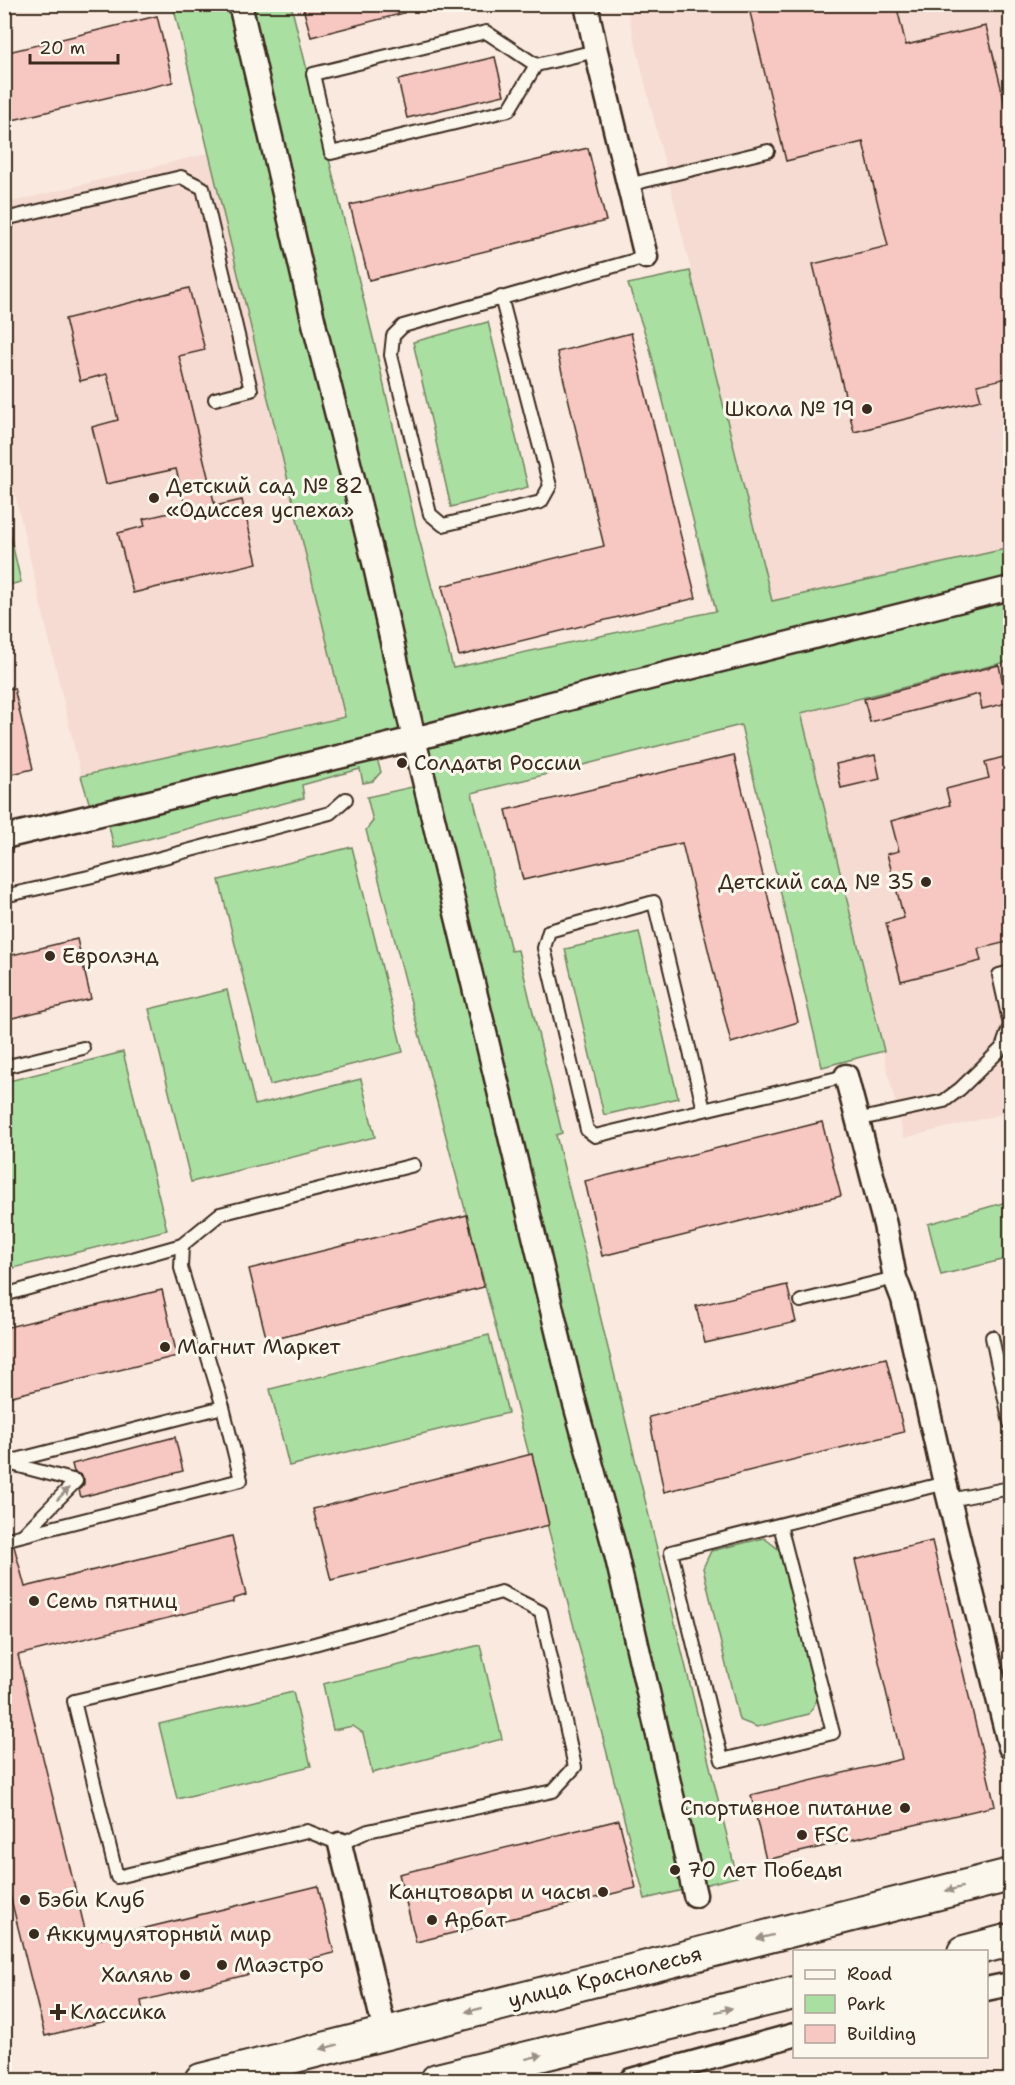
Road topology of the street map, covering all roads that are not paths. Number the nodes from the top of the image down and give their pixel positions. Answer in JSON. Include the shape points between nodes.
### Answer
{"nodes":[{"id":1,"x":240,"y":4,"type":"edge"},
{"id":2,"x":586,"y":4,"type":"edge"},
{"id":3,"x":596,"y":51,"type":"junction"},
{"id":4,"x":536,"y":65,"type":"junction"},
{"id":5,"x":768,"y":151,"type":"dead end"},
{"id":6,"x":628,"y":186,"type":"junction"},
{"id":7,"x":4,"y":228,"type":"edge"},
{"id":8,"x":646,"y":257,"type":"joint"},
{"id":9,"x":501,"y":297,"type":"junction"},
{"id":10,"x":215,"y":399,"type":"dead end"},
{"id":11,"x":1011,"y":588,"type":"edge"},
{"id":12,"x":414,"y":739,"type":"junction"},
{"id":13,"x":346,"y":800,"type":"dead end"},
{"id":14,"x":4,"y":837,"type":"edge"},
{"id":15,"x":4,"y":896,"type":"edge"},
{"id":16,"x":1011,"y":972,"type":"edge"},
{"id":17,"x":83,"y":1048,"type":"dead end"},
{"id":18,"x":4,"y":1067,"type":"edge"},
{"id":19,"x":846,"y":1076,"type":"joint"},
{"id":20,"x":704,"y":1110,"type":"junction"},
{"id":21,"x":856,"y":1120,"type":"junction"},
{"id":22,"x":414,"y":1165,"type":"dead end"},
{"id":23,"x":182,"y":1245,"type":"junction"},
{"id":24,"x":895,"y":1278,"type":"junction"},
{"id":25,"x":4,"y":1295,"type":"edge"},
{"id":26,"x":801,"y":1301,"type":"dead end"},
{"id":27,"x":992,"y":1337,"type":"dead end"},
{"id":28,"x":223,"y":1407,"type":"junction"},
{"id":29,"x":1011,"y":1423,"type":"edge"},
{"id":30,"x":5,"y":1463,"type":"edge"},
{"id":31,"x":1011,"y":1488,"type":"edge"},
{"id":32,"x":948,"y":1491,"type":"junction"},
{"id":33,"x":780,"y":1525,"type":"junction"},
{"id":34,"x":22,"y":1536,"type":"junction"},
{"id":35,"x":4,"y":1540,"type":"edge"},
{"id":36,"x":1011,"y":1747,"type":"edge"},
{"id":37,"x":340,"y":1844,"type":"junction"},
{"id":38,"x":1011,"y":1875,"type":"edge"},
{"id":39,"x":695,"y":1895,"type":"dead end"},
{"id":40,"x":1011,"y":1940,"type":"edge"},
{"id":41,"x":972,"y":1950,"type":"edge"},
{"id":42,"x":1011,"y":1984,"type":"edge"},
{"id":43,"x":988,"y":1989,"type":"edge"},
{"id":44,"x":793,"y":1993,"type":"edge"},
{"id":45,"x":385,"y":2032,"type":"junction"},
{"id":46,"x":793,"y":2036,"type":"edge"},
{"id":47,"x":201,"y":2080,"type":"edge"},
{"id":48,"x":437,"y":2080,"type":"edge"},
{"id":49,"x":631,"y":2080,"type":"edge"}],
"edges":[{"from":1,"to":12,"type":"street"},
{"from":2,"to":3,"type":"street"},
{"from":3,"to":4,"type":"lane"},
{"from":3,"to":6,"type":"street"},
{"from":4,"to":4,"type":"lane","via":[[509,110],[331,153],[313,74],[486,32]]},
{"from":5,"to":6,"type":"lane"},
{"from":6,"to":8,"type":"street"},
{"from":7,"to":10,"type":"lane","via":[[9,218],[182,177],[203,188],[251,390]]},
{"from":8,"to":9,"type":"lane"},
{"from":9,"to":9,"type":"lane","via":[[403,326],[393,336],[391,355],[430,514],[443,525],[541,502],[550,486]]},
{"from":11,"to":12,"type":"street"},
{"from":12,"to":14,"type":"street"},
{"from":12,"to":39,"type":"street","via":[[573,1397],[616,1554]]},
{"from":13,"to":15,"type":"lane","via":[[330,813]]},
{"from":16,"to":21,"type":"lane","via":[[999,975],[1010,1025],[1002,1048],[960,1089],[944,1101]]},
{"from":17,"to":18,"type":"lane"},
{"from":19,"to":20,"type":"lane"},
{"from":19,"to":21,"type":"street"},
{"from":20,"to":20,"type":"lane","via":[[595,1136],[587,1130],[544,948],[549,931],[654,902]]},
{"from":21,"to":24,"type":"street"},
{"from":22,"to":23,"type":"lane","via":[[220,1215]]},
{"from":23,"to":25,"type":"lane"},
{"from":23,"to":28,"type":"lane","via":[[181,1268]]},
{"from":24,"to":26,"type":"lane"},
{"from":24,"to":32,"type":"street"},
{"from":27,"to":29,"type":"lane"},
{"from":28,"to":30,"type":"lane"},
{"from":28,"to":34,"type":"lane","via":[[241,1480]]},
{"from":34,"to":30,"type":"lane","one_way":true,"via":[[76,1481]]},
{"from":31,"to":32,"type":"lane"},
{"from":32,"to":33,"type":"lane"},
{"from":32,"to":36,"type":"street"},
{"from":33,"to":33,"type":"lane","via":[[672,1552],[722,1760],[833,1733]]},
{"from":34,"to":35,"type":"lane"},
{"from":37,"to":37,"type":"lane","via":[[307,1831],[117,1876],[74,1701],[300,1648],[501,1592],[541,1612],[575,1767],[553,1791],[368,1831]]},
{"from":37,"to":45,"type":"street"},
{"from":38,"to":45,"type":"street","name":"улица Краснолесья","one_way":true},
{"from":40,"to":41,"type":"street"},
{"from":42,"to":43,"type":"street"},
{"from":48,"to":44,"type":"street","one_way":true},
{"from":45,"to":47,"type":"street","name":"улица Краснолесья","one_way":true},
{"from":46,"to":49,"type":"street"}]}
